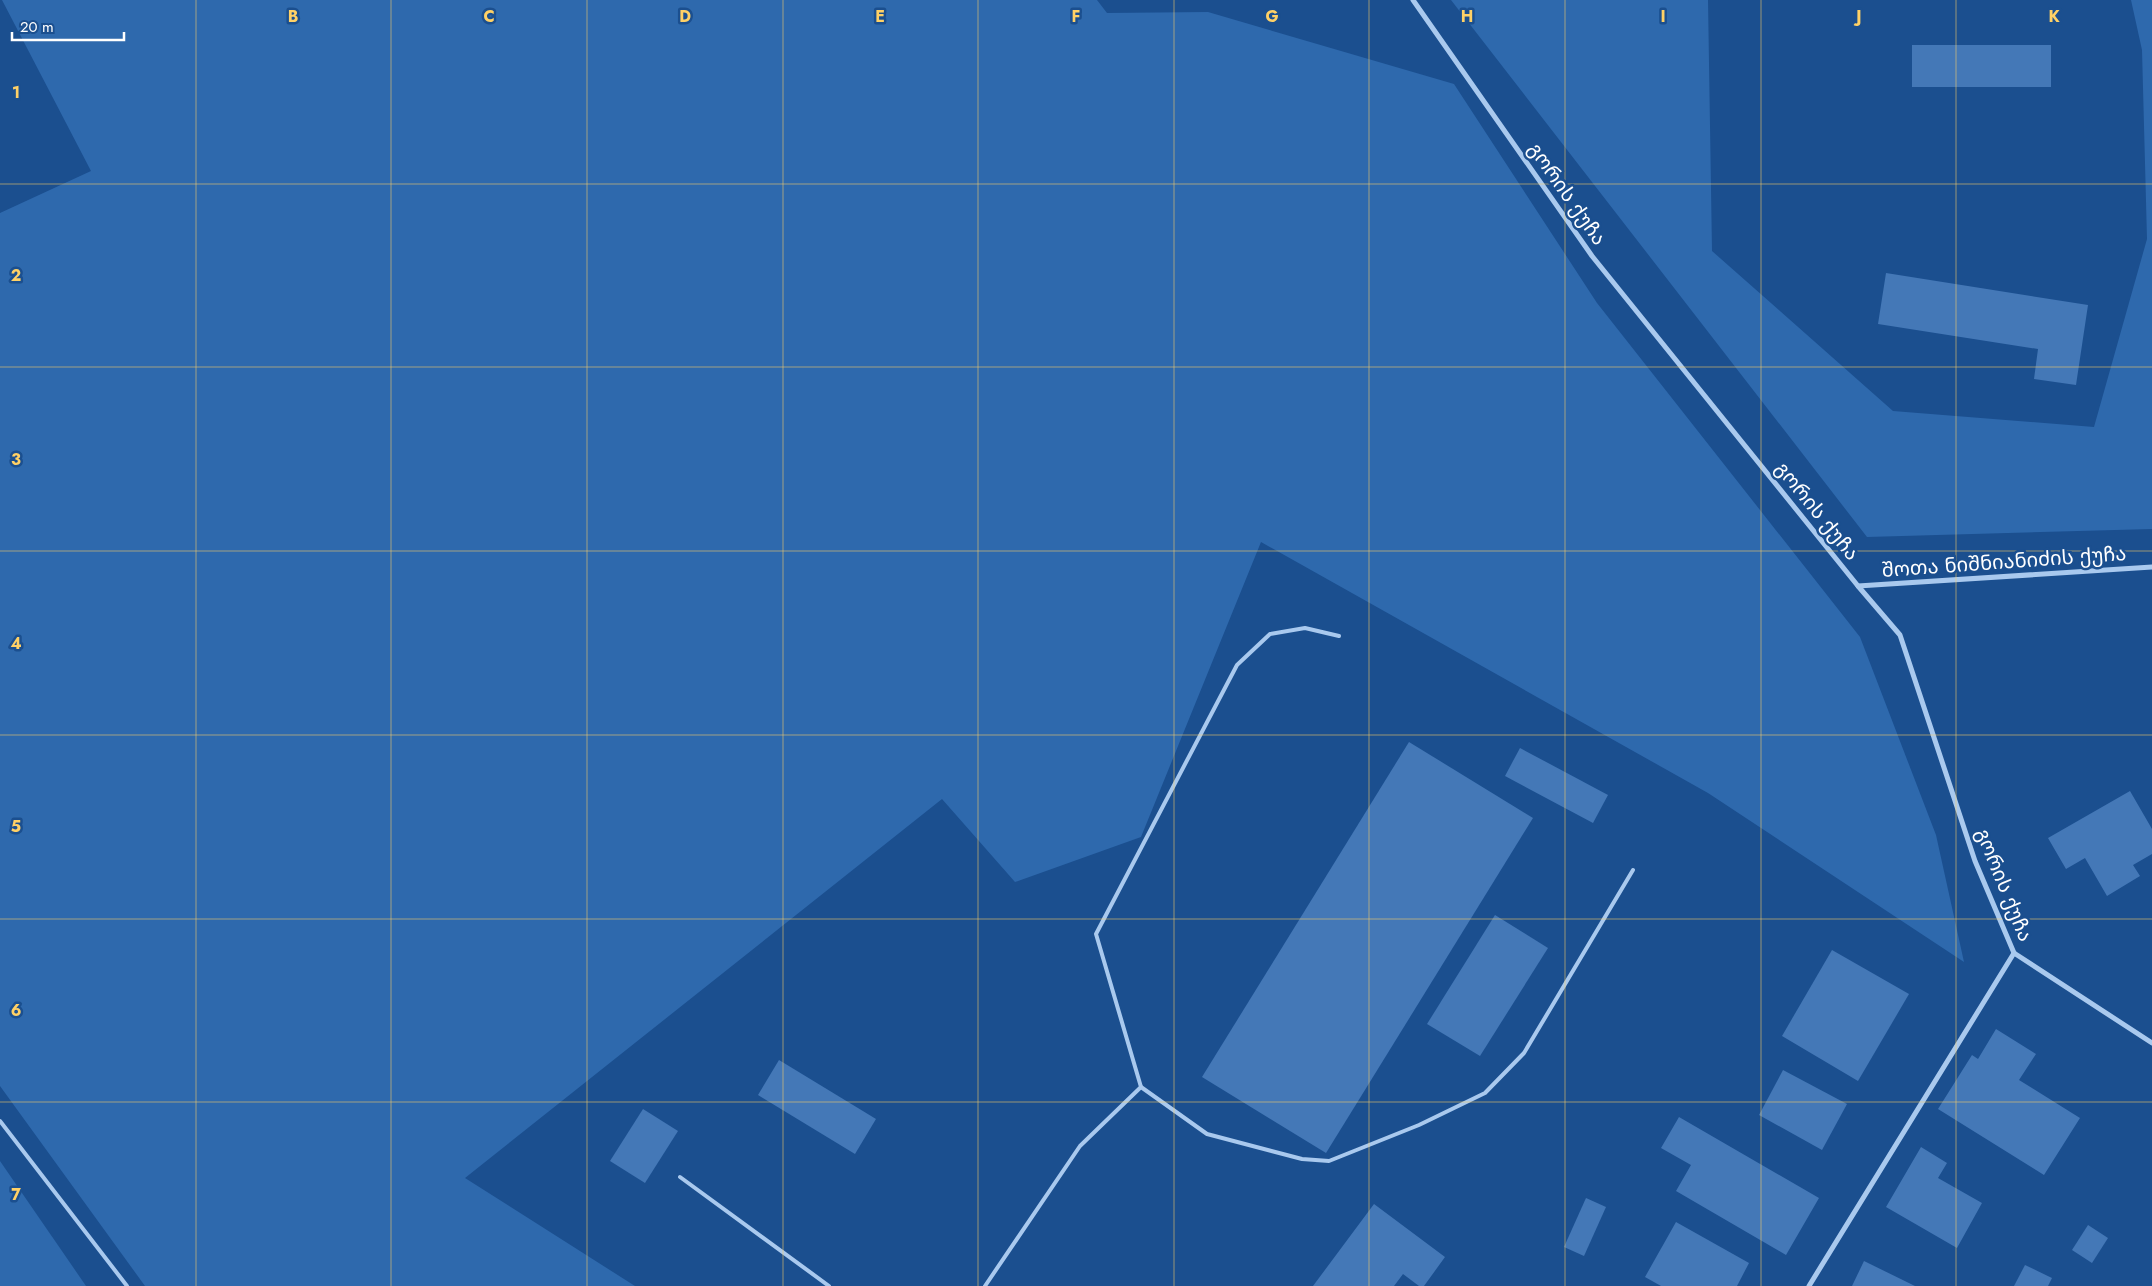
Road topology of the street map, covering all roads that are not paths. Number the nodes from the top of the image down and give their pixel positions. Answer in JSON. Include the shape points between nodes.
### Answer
{"nodes":[{"id":1,"x":1413,"y":0,"type":"edge"},
{"id":2,"x":2152,"y":567,"type":"edge"},
{"id":3,"x":1858,"y":586,"type":"junction"},
{"id":4,"x":1339,"y":636,"type":"dead end"},
{"id":5,"x":1634,"y":870,"type":"dead end"},
{"id":6,"x":2014,"y":953,"type":"junction"},
{"id":7,"x":2152,"y":1043,"type":"edge"},
{"id":8,"x":1141,"y":1087,"type":"junction"},
{"id":9,"x":0,"y":1121,"type":"edge"},
{"id":10,"x":680,"y":1176,"type":"dead end"},
{"id":11,"x":127,"y":1286,"type":"edge"},
{"id":12,"x":829,"y":1286,"type":"edge"},
{"id":13,"x":985,"y":1286,"type":"edge"},
{"id":14,"x":1809,"y":1286,"type":"edge"}],
"edges":[{"from":1,"to":3,"type":"street","name":"გორის ქუჩა","via":[[1592,256]]},
{"from":2,"to":3,"type":"street","name":"შოთა ნიშნიანიძის ქუჩა"},
{"from":3,"to":6,"type":"street","name":"გორის ქუჩა","via":[[1900,635],[1975,861]]},
{"from":4,"to":8,"type":"lane","via":[[1305,628],[1270,634],[1237,665],[1096,934]]},
{"from":5,"to":8,"type":"lane","via":[[1524,1053],[1485,1093],[1402,1132],[1330,1161],[1302,1160],[1207,1134]]},
{"from":6,"to":7,"type":"street","name":"გორის ქუჩა"},
{"from":6,"to":14,"type":"street"},
{"from":8,"to":13,"type":"lane","via":[[1080,1146]]},
{"from":9,"to":11,"type":"lane"},
{"from":10,"to":12,"type":"lane"}]}
